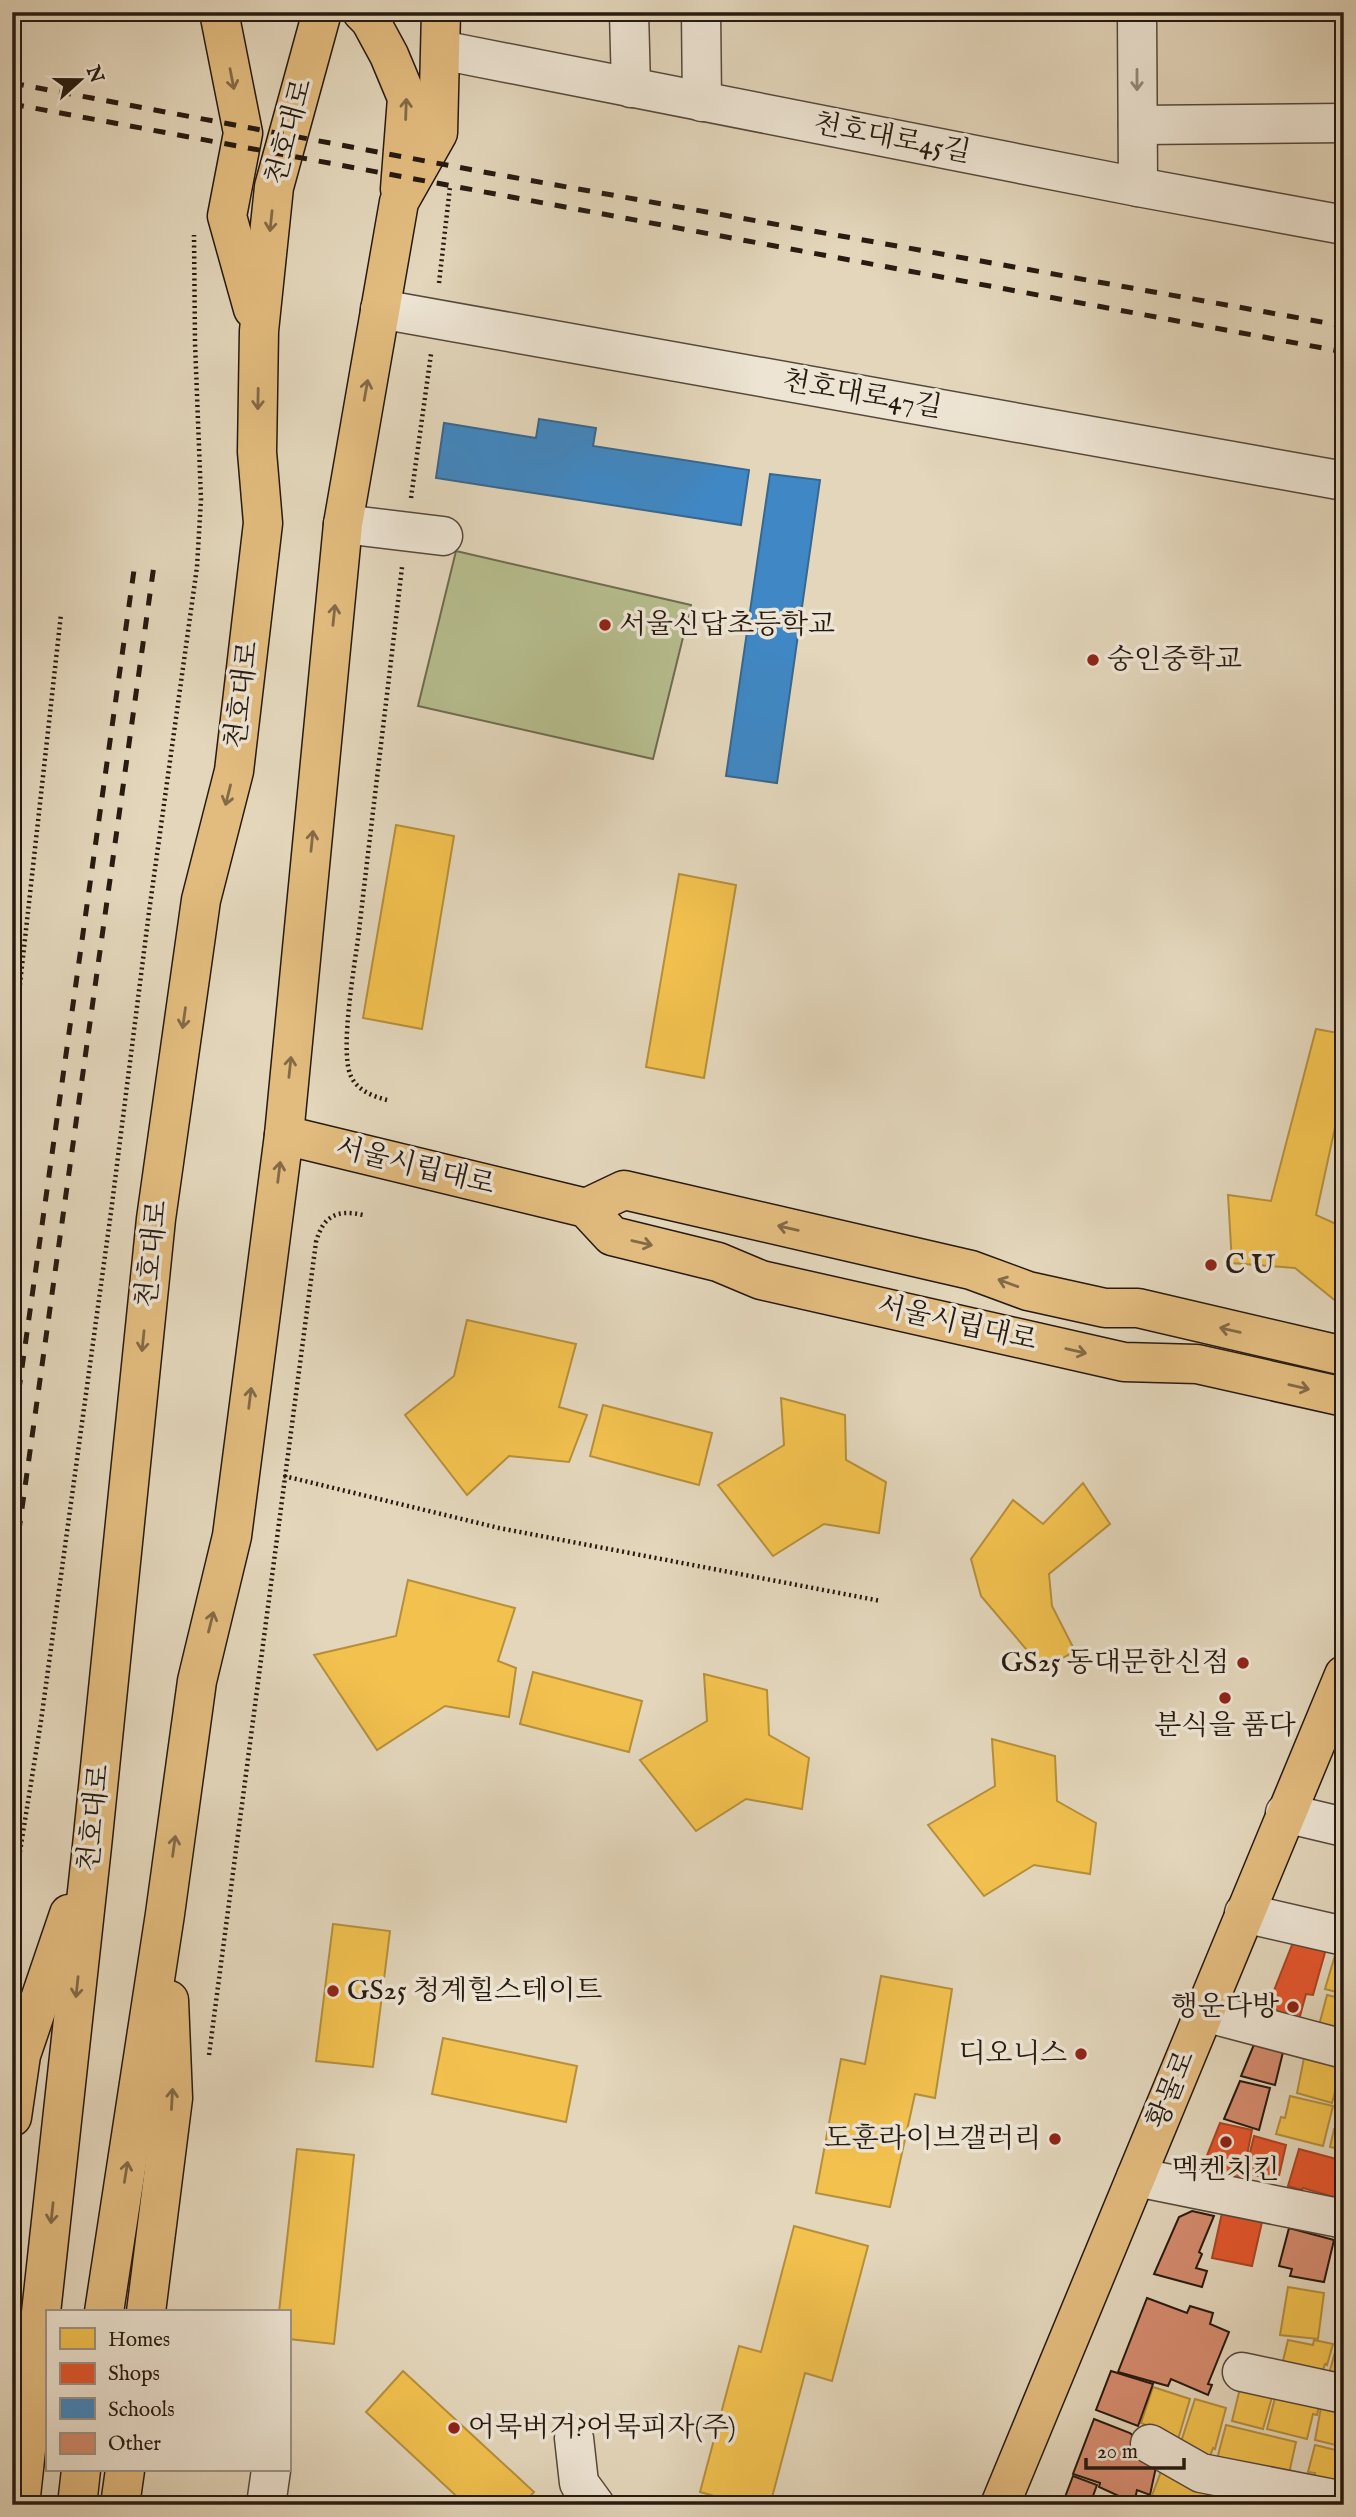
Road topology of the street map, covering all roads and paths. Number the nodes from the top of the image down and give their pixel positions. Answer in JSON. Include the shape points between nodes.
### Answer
{"nodes":[{"id":1,"x":219,"y":12,"type":"edge"},
{"id":2,"x":322,"y":12,"type":"edge"},
{"id":3,"x":362,"y":12,"type":"edge"},
{"id":4,"x":441,"y":12,"type":"edge"},
{"id":5,"x":629,"y":12,"type":"edge"},
{"id":6,"x":701,"y":12,"type":"edge"},
{"id":7,"x":1137,"y":12,"type":"edge"},
{"id":8,"x":441,"y":50,"type":"junction"},
{"id":9,"x":631,"y":88,"type":"junction"},
{"id":10,"x":702,"y":102,"type":"junction"},
{"id":11,"x":1344,"y":123,"type":"edge"},
{"id":12,"x":1138,"y":125,"type":"junction"},
{"id":13,"x":451,"y":180,"type":"dead end"},
{"id":14,"x":1138,"y":187,"type":"junction"},
{"id":15,"x":399,"y":202,"type":"junction"},
{"id":16,"x":1344,"y":225,"type":"edge"},
{"id":17,"x":380,"y":309,"type":"junction"},
{"id":18,"x":435,"y":319,"type":"junction"},
{"id":19,"x":259,"y":331,"type":"junction"},
{"id":20,"x":195,"y":343,"type":"dead end"},
{"id":21,"x":1344,"y":481,"type":"edge"},
{"id":22,"x":411,"y":504,"type":"dead end"},
{"id":23,"x":343,"y":524,"type":"junction"},
{"id":24,"x":443,"y":536,"type":"dead end"},
{"id":25,"x":403,"y":559,"type":"dead end"},
{"id":26,"x":61,"y":614,"type":"dead end"},
{"id":27,"x":12,"y":986,"type":"edge"},
{"id":28,"x":16,"y":1022,"type":"junction"},
{"id":29,"x":12,"y":1056,"type":"edge"},
{"id":30,"x":387,"y":1100,"type":"dead end"},
{"id":31,"x":284,"y":1135,"type":"junction"},
{"id":32,"x":586,"y":1208,"type":"junction"},
{"id":33,"x":363,"y":1214,"type":"dead end"},
{"id":34,"x":1344,"y":1356,"type":"edge"},
{"id":35,"x":1344,"y":1397,"type":"edge"},
{"id":36,"x":285,"y":1476,"type":"junction"},
{"id":37,"x":881,"y":1601,"type":"dead end"},
{"id":38,"x":1344,"y":1675,"type":"edge"},
{"id":39,"x":1285,"y":1813,"type":"junction"},
{"id":40,"x":1344,"y":1826,"type":"edge"},
{"id":41,"x":92,"y":1846,"type":"junction"},
{"id":42,"x":12,"y":1901,"type":"edge"},
{"id":43,"x":1244,"y":1913,"type":"junction"},
{"id":44,"x":165,"y":1914,"type":"junction"},
{"id":45,"x":1344,"y":1936,"type":"edge"},
{"id":46,"x":1204,"y":2012,"type":"junction"},
{"id":47,"x":1344,"y":2049,"type":"edge"},
{"id":48,"x":208,"y":2066,"type":"dead end"},
{"id":49,"x":12,"y":2117,"type":"edge"},
{"id":50,"x":1136,"y":2176,"type":"junction"},
{"id":51,"x":1344,"y":2219,"type":"edge"},
{"id":52,"x":104,"y":2310,"type":"edge"},
{"id":53,"x":146,"y":2310,"type":"edge"},
{"id":54,"x":1242,"y":2372,"type":"dead end"},
{"id":55,"x":1344,"y":2394,"type":"edge"},
{"id":56,"x":574,"y":2438,"type":"dead end"},
{"id":57,"x":1150,"y":2444,"type":"dead end"},
{"id":58,"x":81,"y":2472,"type":"edge"},
{"id":59,"x":125,"y":2472,"type":"edge"},
{"id":60,"x":271,"y":2472,"type":"edge"},
{"id":61,"x":1344,"y":2501,"type":"edge"},
{"id":62,"x":20,"y":2505,"type":"edge"},
{"id":63,"x":77,"y":2505,"type":"edge"},
{"id":64,"x":120,"y":2505,"type":"edge"},
{"id":65,"x":266,"y":2505,"type":"edge"},
{"id":66,"x":595,"y":2505,"type":"edge"},
{"id":67,"x":1000,"y":2505,"type":"edge"}],
"edges":[{"from":1,"to":19,"type":"main road","one_way":true,"via":[[243,133],[227,216]]},
{"from":2,"to":19,"type":"main road","name":"천호대로","one_way":true,"via":[[274,187]]},
{"from":15,"to":3,"type":"main road","one_way":true,"via":[[407,98],[389,55]]},
{"from":4,"to":8,"type":"main road"},
{"from":5,"to":9,"type":"street"},
{"from":6,"to":10,"type":"street"},
{"from":7,"to":12,"type":"street","one_way":true},
{"from":8,"to":9,"type":"street","name":"천호대로45길"},
{"from":8,"to":15,"type":"main road","via":[[438,133]]},
{"from":9,"to":10,"type":"street","name":"천호대로45길"},
{"from":10,"to":14,"type":"street","name":"천호대로45길"},
{"from":11,"to":12,"type":"street"},
{"from":12,"to":14,"type":"street"},
{"from":13,"to":18,"type":"path"},
{"from":14,"to":16,"type":"street","name":"천호대로45길"},
{"from":15,"to":17,"type":"main road"},
{"from":17,"to":18,"type":"street","name":"천호대로47길"},
{"from":23,"to":17,"type":"main road","one_way":true},
{"from":18,"to":21,"type":"street","name":"천호대로47길"},
{"from":18,"to":22,"type":"path"},
{"from":19,"to":41,"type":"main road","name":"천호대로","one_way":true,"via":[[257,452],[263,523],[234,771],[201,901],[156,1219]]},
{"from":20,"to":42,"type":"path","via":[[201,499],[197,567],[41,1721]]},
{"from":23,"to":24,"type":"street"},
{"from":31,"to":23,"type":"main road","one_way":true},
{"from":25,"to":30,"type":"path","via":[[347,1057],[350,1075],[358,1086]]},
{"from":26,"to":28,"type":"path"},
{"from":27,"to":28,"type":"path"},
{"from":28,"to":29,"type":"path"},
{"from":31,"to":32,"type":"main road","name":"서울시립대로"},
{"from":44,"to":31,"type":"main road","one_way":true,"via":[[197,1681],[232,1536]]},
{"from":34,"to":32,"type":"main road","name":"서울시립대로","one_way":true,"via":[[1138,1308],[1105,1308],[1028,1291],[971,1270],[624,1190]]},
{"from":32,"to":35,"type":"main road","name":"서울시립대로","one_way":true,"via":[[612,1236],[718,1262],[761,1280],[1124,1362],[1197,1364]]},
{"from":33,"to":36,"type":"path","via":[[347,1211],[335,1215],[317,1235]]},
{"from":36,"to":37,"type":"path","via":[[499,1528]]},
{"from":36,"to":48,"type":"path"},
{"from":38,"to":39,"type":"main road","name":"황물로"},
{"from":39,"to":40,"type":"street"},
{"from":39,"to":43,"type":"main road","name":"황물로"},
{"from":41,"to":49,"type":"main road","via":[[21,2055]]},
{"from":41,"to":62,"type":"main road","name":"천호대로","one_way":true},
{"from":43,"to":45,"type":"street"},
{"from":43,"to":46,"type":"main road","name":"황물로"},
{"from":52,"to":44,"type":"main road","one_way":true},
{"from":53,"to":44,"type":"main road","one_way":true,"via":[[173,2098]]},
{"from":46,"to":47,"type":"street"},
{"from":46,"to":50,"type":"main road","name":"황물로"},
{"from":50,"to":51,"type":"street"},
{"from":50,"to":67,"type":"main road","name":"황물로"},
{"from":54,"to":55,"type":"street"},
{"from":56,"to":66,"type":"street","via":[[579,2483]]},
{"from":57,"to":61,"type":"street","via":[[1201,2473]]},
{"from":58,"to":63,"type":"main road"},
{"from":59,"to":64,"type":"main road"},
{"from":60,"to":65,"type":"street"}]}
